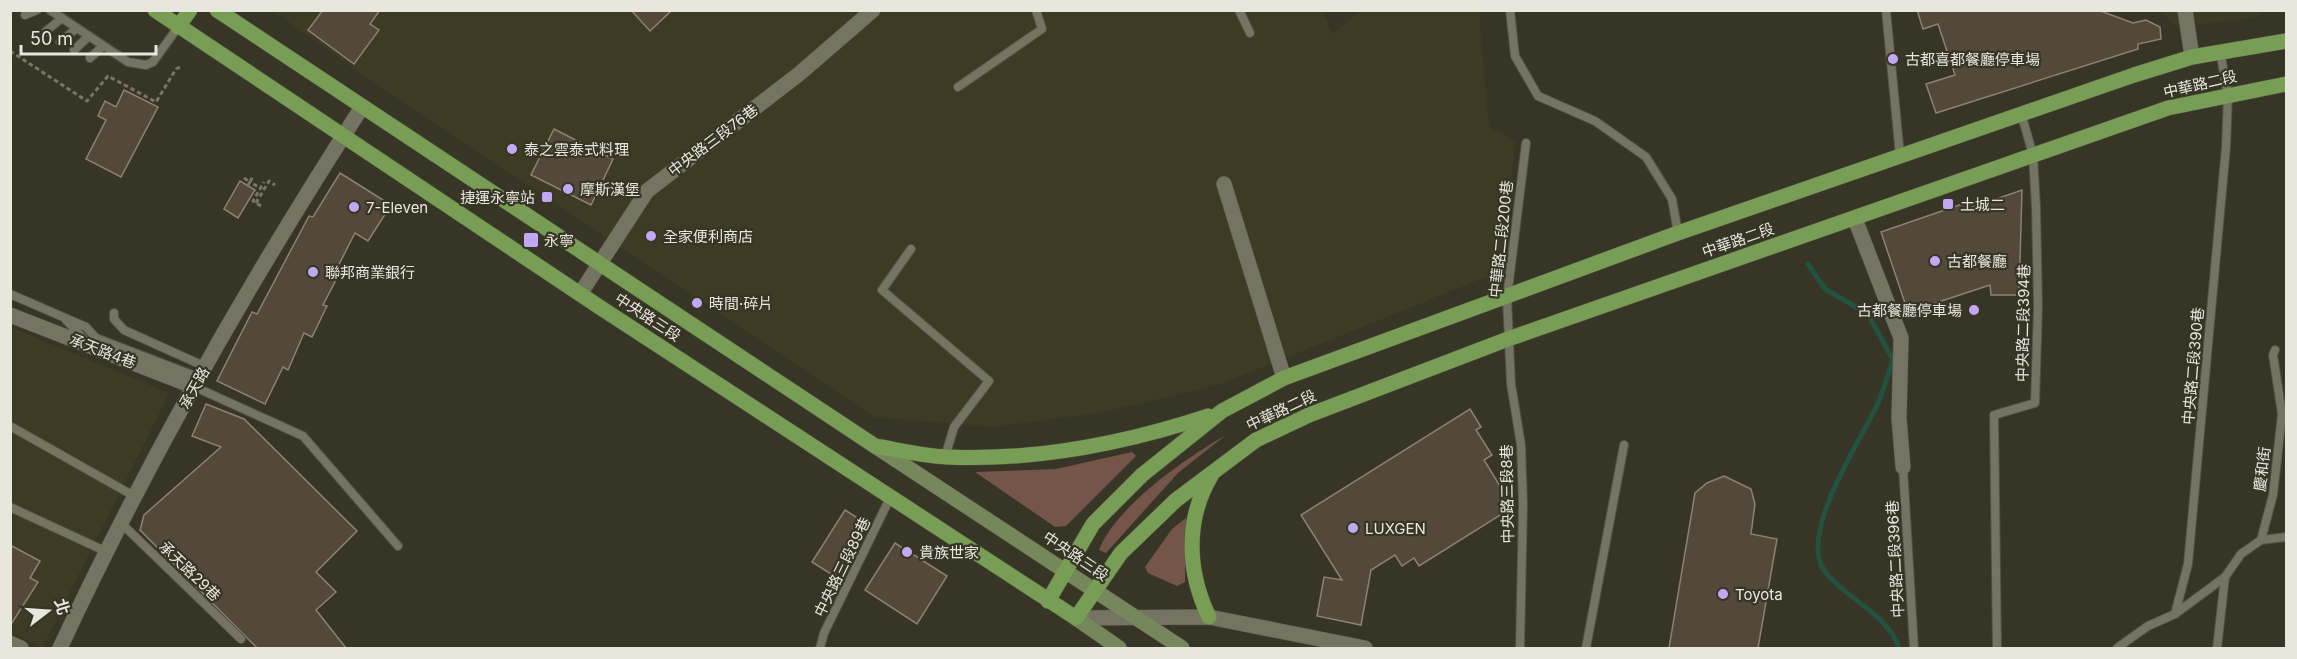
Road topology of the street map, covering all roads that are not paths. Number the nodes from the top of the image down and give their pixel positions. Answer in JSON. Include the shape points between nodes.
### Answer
{"nodes":[{"id":1,"x":38,"y":10,"type":"edge"},
{"id":2,"x":50,"y":10,"type":"edge"},
{"id":3,"x":155,"y":10,"type":"edge"},
{"id":4,"x":190,"y":10,"type":"edge"},
{"id":5,"x":217,"y":10,"type":"edge"},
{"id":6,"x":873,"y":10,"type":"edge"},
{"id":7,"x":1036,"y":10,"type":"edge"},
{"id":8,"x":1239,"y":10,"type":"edge"},
{"id":9,"x":1510,"y":10,"type":"edge"},
{"id":10,"x":1886,"y":10,"type":"edge"},
{"id":11,"x":2185,"y":10,"type":"edge"},
{"id":12,"x":25,"y":15,"type":"dead end"},
{"id":13,"x":62,"y":18,"type":"junction"},
{"id":14,"x":178,"y":27,"type":"junction"},
{"id":15,"x":77,"y":28,"type":"junction"},
{"id":16,"x":45,"y":32,"type":"dead end"},
{"id":17,"x":1250,"y":33,"type":"dead end"},
{"id":18,"x":89,"y":36,"type":"junction"},
{"id":19,"x":2286,"y":41,"type":"edge"},
{"id":20,"x":60,"y":42,"type":"dead end"},
{"id":21,"x":104,"y":46,"type":"junction"},
{"id":22,"x":74,"y":50,"type":"dead end"},
{"id":23,"x":2220,"y":51,"type":"junction"},
{"id":24,"x":2192,"y":57,"type":"junction"},
{"id":25,"x":90,"y":58,"type":"dead end"},
{"id":26,"x":2286,"y":84,"type":"edge"},
{"id":27,"x":958,"y":87,"type":"dead end"},
{"id":28,"x":2228,"y":95,"type":"junction"},
{"id":29,"x":362,"y":107,"type":"junction"},
{"id":30,"x":2021,"y":113,"type":"junction"},
{"id":31,"x":343,"y":136,"type":"junction"},
{"id":32,"x":1526,"y":143,"type":"dead end"},
{"id":33,"x":2033,"y":155,"type":"junction"},
{"id":34,"x":1900,"y":156,"type":"junction"},
{"id":35,"x":1224,"y":184,"type":"dead end"},
{"id":36,"x":1855,"y":219,"type":"junction"},
{"id":37,"x":1678,"y":233,"type":"junction"},
{"id":38,"x":911,"y":249,"type":"dead end"},
{"id":39,"x":598,"y":262,"type":"junction"},
{"id":40,"x":10,"y":294,"type":"edge"},
{"id":41,"x":580,"y":294,"type":"junction"},
{"id":42,"x":1507,"y":298,"type":"junction"},
{"id":43,"x":114,"y":313,"type":"dead end"},
{"id":44,"x":10,"y":315,"type":"edge"},
{"id":45,"x":63,"y":318,"type":"junction"},
{"id":46,"x":1508,"y":339,"type":"junction"},
{"id":47,"x":90,"y":345,"type":"junction"},
{"id":48,"x":2275,"y":350,"type":"dead end"},
{"id":49,"x":200,"y":377,"type":"junction"},
{"id":50,"x":1284,"y":378,"type":"junction"},
{"id":51,"x":1222,"y":411,"type":"junction"},
{"id":52,"x":10,"y":426,"type":"edge"},
{"id":53,"x":1624,"y":445,"type":"dead end"},
{"id":54,"x":875,"y":446,"type":"junction"},
{"id":55,"x":945,"y":457,"type":"junction"},
{"id":56,"x":1903,"y":467,"type":"joint"},
{"id":57,"x":1216,"y":468,"type":"junction"},
{"id":58,"x":134,"y":496,"type":"junction"},
{"id":59,"x":890,"y":498,"type":"junction"},
{"id":60,"x":10,"y":507,"type":"edge"},
{"id":61,"x":121,"y":523,"type":"junction"},
{"id":62,"x":2286,"y":537,"type":"edge"},
{"id":63,"x":2260,"y":540,"type":"junction"},
{"id":64,"x":398,"y":546,"type":"dead end"},
{"id":65,"x":105,"y":551,"type":"junction"},
{"id":66,"x":1066,"y":570,"type":"junction"},
{"id":67,"x":2225,"y":577,"type":"junction"},
{"id":68,"x":1094,"y":590,"type":"junction"},
{"id":69,"x":1048,"y":601,"type":"junction"},
{"id":70,"x":2175,"y":614,"type":"junction"},
{"id":71,"x":1134,"y":616,"type":"junction"},
{"id":72,"x":1209,"y":617,"type":"junction"},
{"id":73,"x":1076,"y":618,"type":"junction"},
{"id":74,"x":241,"y":639,"type":"dead end"},
{"id":75,"x":10,"y":643,"type":"edge"},
{"id":76,"x":21,"y":648,"type":"edge"},
{"id":77,"x":60,"y":648,"type":"edge"},
{"id":78,"x":820,"y":648,"type":"edge"},
{"id":79,"x":1119,"y":648,"type":"edge"},
{"id":80,"x":1182,"y":648,"type":"edge"},
{"id":81,"x":1365,"y":648,"type":"edge"},
{"id":82,"x":1520,"y":648,"type":"edge"},
{"id":83,"x":1586,"y":648,"type":"edge"},
{"id":84,"x":1914,"y":648,"type":"edge"},
{"id":85,"x":1997,"y":648,"type":"edge"},
{"id":86,"x":2117,"y":648,"type":"edge"},
{"id":87,"x":2217,"y":648,"type":"edge"}],
"edges":[{"from":1,"to":12,"type":"lane"},
{"from":2,"to":13,"type":"lane"},
{"from":3,"to":14,"type":"main road","name":"中央路三段"},
{"from":4,"to":14,"type":"main road"},
{"from":5,"to":29,"type":"main road","name":"中央路三段"},
{"from":6,"to":39,"type":"street","name":"中央路三段76巷","via":[[799,74],[646,191]]},
{"from":7,"to":27,"type":"lane","via":[[1042,29]]},
{"from":8,"to":17,"type":"lane"},
{"from":9,"to":37,"type":"lane","via":[[1515,56],[1538,96],[1595,120],[1646,157],[1672,199]]},
{"from":10,"to":34,"type":"lane"},
{"from":11,"to":24,"type":"street"},
{"from":13,"to":15,"type":"lane"},
{"from":13,"to":16,"type":"lane"},
{"from":14,"to":21,"type":"lane","via":[[153,62],[146,65],[128,62]]},
{"from":14,"to":31,"type":"main road","name":"中央路三段"},
{"from":15,"to":18,"type":"lane"},
{"from":15,"to":20,"type":"lane"},
{"from":18,"to":21,"type":"lane"},
{"from":18,"to":22,"type":"lane"},
{"from":19,"to":23,"type":"main road","name":"中華路二段"},
{"from":21,"to":25,"type":"lane"},
{"from":23,"to":24,"type":"main road","name":"中華路二段"},
{"from":23,"to":28,"type":"lane","name":"中央路二段390巷"},
{"from":24,"to":30,"type":"main road","name":"中華路二段"},
{"from":26,"to":28,"type":"main road","name":"中華路二段"},
{"from":28,"to":33,"type":"main road","name":"中華路二段","via":[[2168,108]]},
{"from":28,"to":70,"type":"lane","name":"中央路二段390巷","via":[[2188,564]]},
{"from":29,"to":31,"type":"street","name":"承天路"},
{"from":29,"to":39,"type":"main road","name":"中央路三段"},
{"from":30,"to":33,"type":"lane","name":"中央路二段394巷"},
{"from":30,"to":34,"type":"main road","name":"中華路二段"},
{"from":31,"to":41,"type":"main road","name":"中央路三段"},
{"from":31,"to":49,"type":"street","name":"承天路","via":[[276,240]]},
{"from":32,"to":42,"type":"lane","name":"中華路二段200巷"},
{"from":33,"to":36,"type":"main road","name":"中華路二段"},
{"from":33,"to":85,"type":"lane","name":"中央路二段394巷","via":[[2038,307],[2035,403],[1994,415]]},
{"from":34,"to":37,"type":"main road","name":"中華路二段"},
{"from":35,"to":50,"type":"street"},
{"from":36,"to":46,"type":"main road","name":"中華路二段"},
{"from":36,"to":56,"type":"street","via":[[1901,338],[1899,417]]},
{"from":37,"to":42,"type":"main road","name":"中華路二段"},
{"from":38,"to":55,"type":"lane","via":[[882,290],[989,381],[954,426]]},
{"from":39,"to":41,"type":"street","name":"中央路三段76巷"},
{"from":39,"to":54,"type":"main road","name":"中央路三段"},
{"from":40,"to":45,"type":"lane"},
{"from":41,"to":59,"type":"main road","name":"中央路三段"},
{"from":42,"to":46,"type":"lane","name":"中華路二段200巷"},
{"from":42,"to":50,"type":"main road","name":"中華路二段"},
{"from":43,"to":49,"type":"lane","via":[[114,319],[124,330]]},
{"from":44,"to":47,"type":"street","name":"承天路4巷"},
{"from":45,"to":47,"type":"lane"},
{"from":45,"to":49,"type":"lane","via":[[86,327],[96,338]]},
{"from":46,"to":57,"type":"main road","name":"中華路二段","via":[[1309,415],[1256,440]]},
{"from":46,"to":82,"type":"lane","name":"中央路三段8巷","via":[[1522,480]]},
{"from":47,"to":49,"type":"street","name":"承天路4巷"},
{"from":48,"to":63,"type":"lane","name":"慶和街","via":[[2272,355],[2282,414],[2273,495]]},
{"from":49,"to":58,"type":"street","name":"承天路"},
{"from":49,"to":64,"type":"lane","via":[[303,436]]},
{"from":50,"to":51,"type":"main road","name":"中華路二段"},
{"from":51,"to":55,"type":"main road","via":[[1146,437],[1078,450],[1006,457]]},
{"from":51,"to":66,"type":"main road","via":[[1116,499],[1085,536]]},
{"from":52,"to":58,"type":"lane"},
{"from":53,"to":83,"type":"lane"},
{"from":54,"to":55,"type":"main road"},
{"from":54,"to":66,"type":"main road","name":"中央路三段"},
{"from":56,"to":84,"type":"lane","name":"中央路二段396巷"},
{"from":57,"to":68,"type":"main road","name":"中華路二段","via":[[1147,526]]},
{"from":57,"to":72,"type":"main road","via":[[1199,496],[1191,557],[1196,591]]},
{"from":58,"to":61,"type":"street","name":"承天路"},
{"from":59,"to":69,"type":"main road","name":"中央路三段"},
{"from":59,"to":78,"type":"lane","name":"中央路三段89巷"},
{"from":60,"to":65,"type":"lane"},
{"from":61,"to":65,"type":"street","name":"承天路"},
{"from":61,"to":74,"type":"lane","name":"承天路29巷"},
{"from":62,"to":63,"type":"lane"},
{"from":63,"to":67,"type":"lane","via":[[2241,554]]},
{"from":65,"to":77,"type":"street","name":"承天路"},
{"from":66,"to":68,"type":"main road","name":"中央路三段"},
{"from":66,"to":69,"type":"main road"},
{"from":67,"to":70,"type":"lane"},
{"from":67,"to":87,"type":"lane"},
{"from":68,"to":71,"type":"main road","name":"中央路三段"},
{"from":68,"to":73,"type":"main road","name":"中華路二段"},
{"from":69,"to":73,"type":"main road","name":"中央路三段"},
{"from":70,"to":86,"type":"lane","via":[[2148,626]]},
{"from":71,"to":72,"type":"street"},
{"from":71,"to":73,"type":"street"},
{"from":71,"to":80,"type":"main road","name":"中央路三段"},
{"from":72,"to":81,"type":"street"},
{"from":73,"to":79,"type":"main road"},
{"from":75,"to":76,"type":"street"}]}
